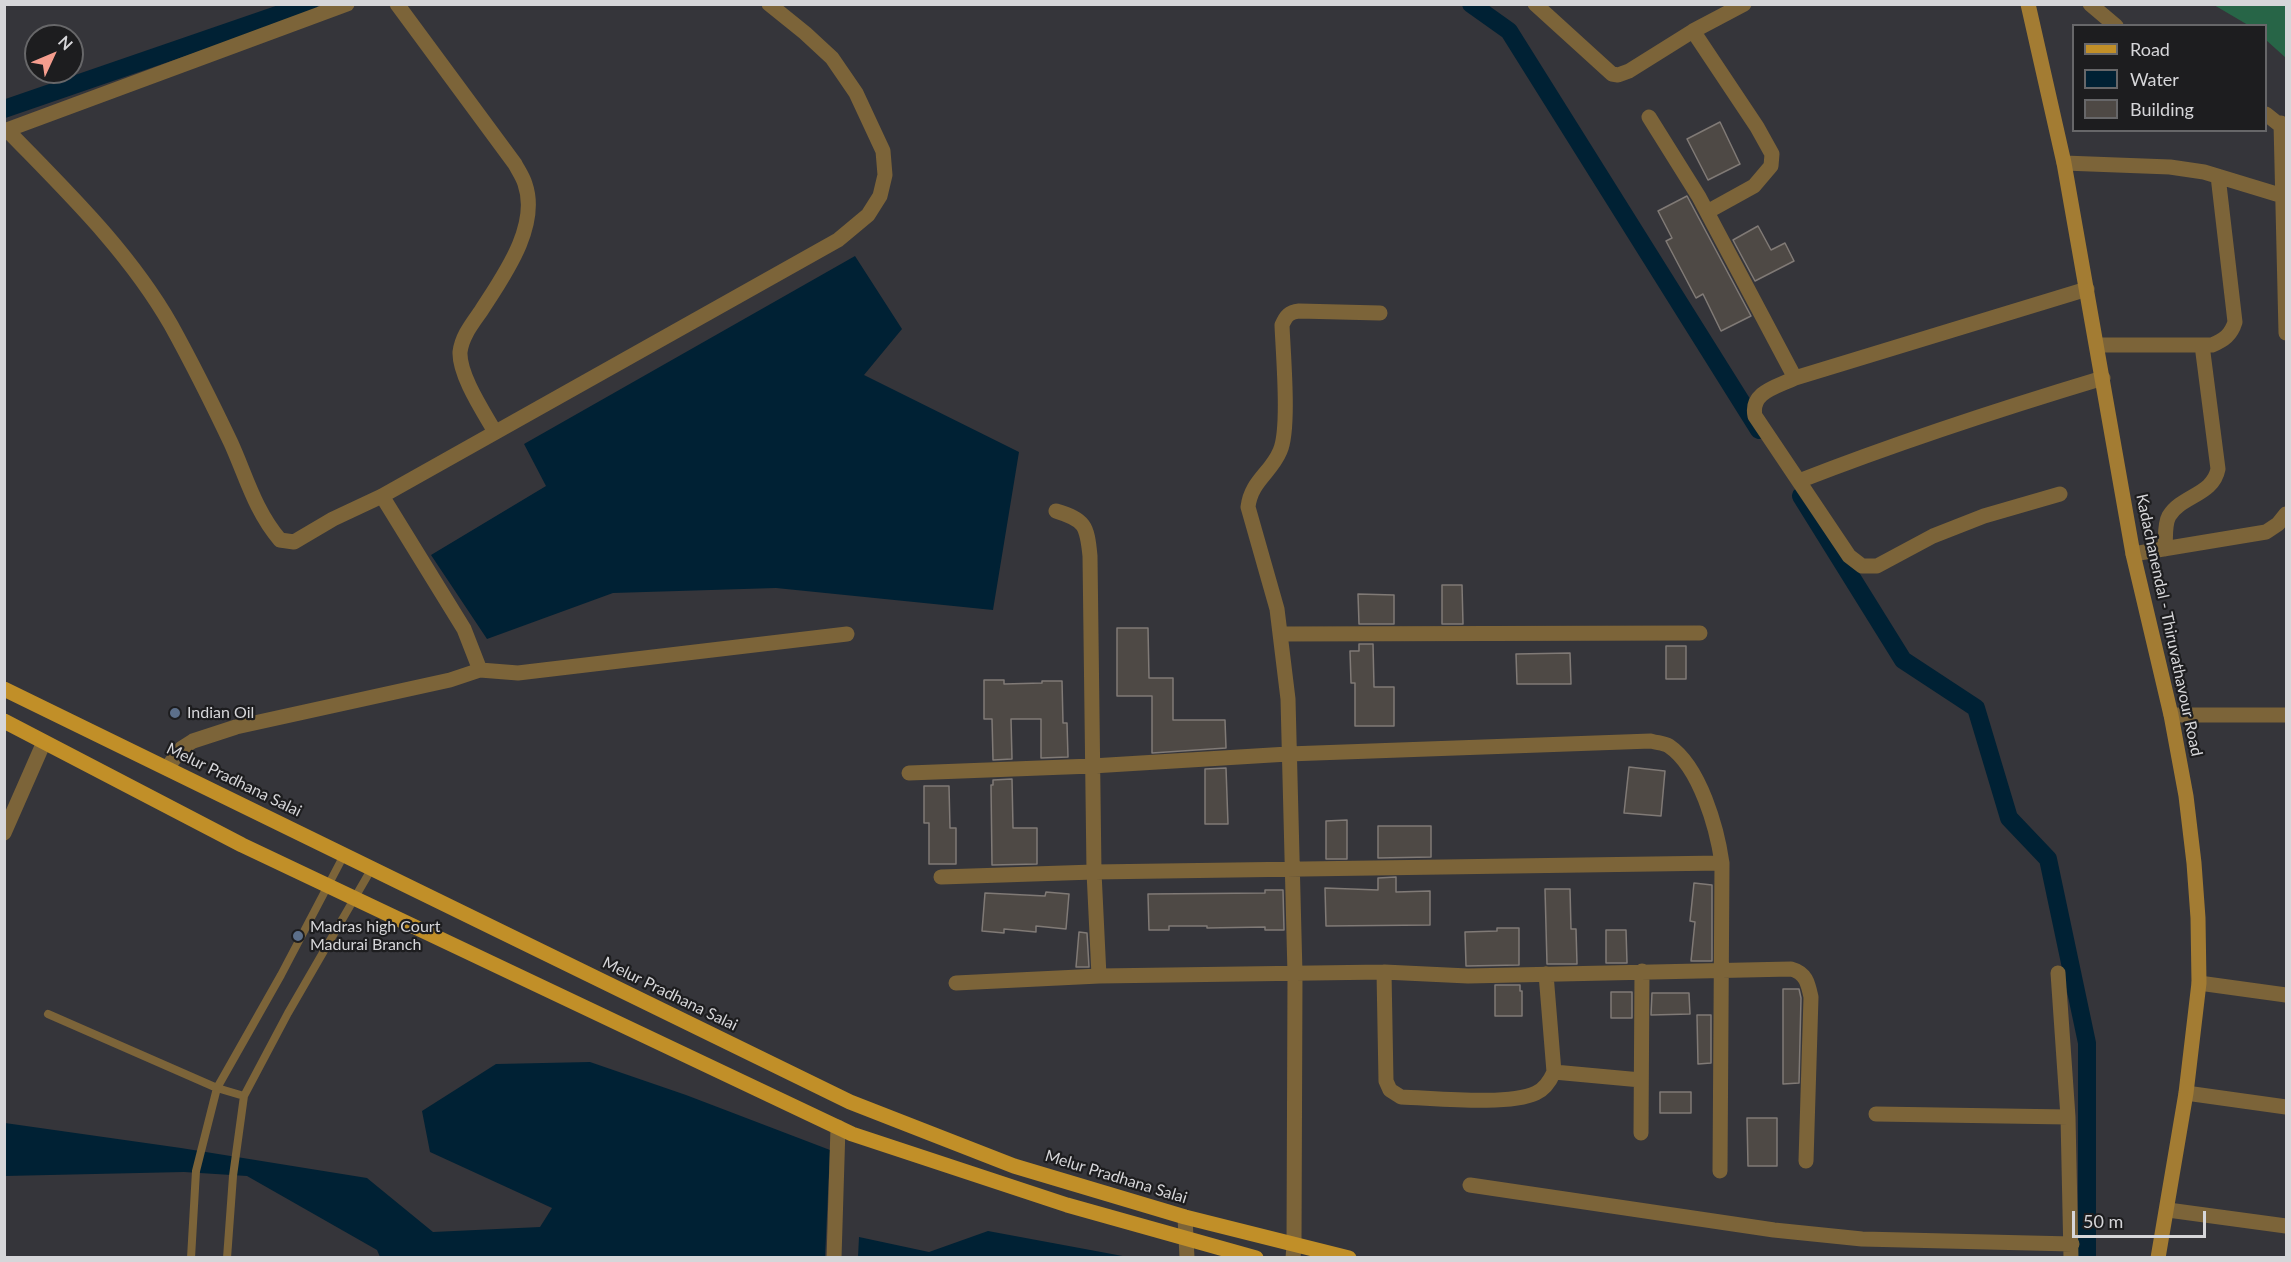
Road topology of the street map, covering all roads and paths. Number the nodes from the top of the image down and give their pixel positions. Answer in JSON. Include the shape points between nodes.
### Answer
{"nodes":[{"id":1,"x":347,"y":4,"type":"edge"},
{"id":2,"x":397,"y":4,"type":"edge"},
{"id":3,"x":769,"y":4,"type":"edge"},
{"id":4,"x":1535,"y":4,"type":"edge"},
{"id":5,"x":1744,"y":4,"type":"edge"},
{"id":6,"x":2028,"y":4,"type":"edge"},
{"id":7,"x":2090,"y":4,"type":"edge"},
{"id":8,"x":2114,"y":24,"type":"edge"},
{"id":9,"x":1693,"y":31,"type":"junction"},
{"id":10,"x":2267,"y":115,"type":"edge"},
{"id":11,"x":1649,"y":117,"type":"dead end"},
{"id":12,"x":2284,"y":127,"type":"edge"},
{"id":13,"x":6,"y":130,"type":"edge"},
{"id":14,"x":2064,"y":163,"type":"junction"},
{"id":15,"x":2218,"y":176,"type":"junction"},
{"id":16,"x":2283,"y":196,"type":"junction"},
{"id":17,"x":1707,"y":212,"type":"junction"},
{"id":18,"x":2087,"y":289,"type":"junction"},
{"id":19,"x":1380,"y":313,"type":"dead end"},
{"id":20,"x":2286,"y":333,"type":"edge"},
{"id":21,"x":2097,"y":345,"type":"junction"},
{"id":22,"x":2202,"y":345,"type":"junction"},
{"id":23,"x":1795,"y":378,"type":"junction"},
{"id":24,"x":2103,"y":378,"type":"junction"},
{"id":25,"x":495,"y":432,"type":"junction"},
{"id":26,"x":1799,"y":481,"type":"junction"},
{"id":27,"x":2060,"y":494,"type":"dead end"},
{"id":28,"x":382,"y":495,"type":"junction"},
{"id":29,"x":1056,"y":511,"type":"dead end"},
{"id":30,"x":2286,"y":514,"type":"edge"},
{"id":31,"x":2165,"y":549,"type":"junction"},
{"id":32,"x":2133,"y":554,"type":"junction"},
{"id":33,"x":1700,"y":633,"type":"dead end"},
{"id":34,"x":847,"y":634,"type":"dead end"},
{"id":35,"x":1281,"y":634,"type":"junction"},
{"id":36,"x":480,"y":670,"type":"junction"},
{"id":37,"x":4,"y":689,"type":"edge"},
{"id":38,"x":2171,"y":715,"type":"junction"},
{"id":39,"x":2286,"y":715,"type":"edge"},
{"id":40,"x":4,"y":721,"type":"edge"},
{"id":41,"x":44,"y":742,"type":"junction"},
{"id":42,"x":1288,"y":754,"type":"junction"},
{"id":43,"x":1092,"y":766,"type":"junction"},
{"id":44,"x":167,"y":768,"type":"junction"},
{"id":45,"x":909,"y":773,"type":"dead end"},
{"id":46,"x":4,"y":833,"type":"edge"},
{"id":47,"x":345,"y":855,"type":"junction"},
{"id":48,"x":1722,"y":863,"type":"junction"},
{"id":49,"x":372,"y":868,"type":"junction"},
{"id":50,"x":1291,"y":869,"type":"junction"},
{"id":51,"x":1094,"y":872,"type":"junction"},
{"id":52,"x":941,"y":877,"type":"dead end"},
{"id":53,"x":328,"y":886,"type":"junction"},
{"id":54,"x":355,"y":899,"type":"junction"},
{"id":55,"x":1642,"y":971,"type":"junction"},
{"id":56,"x":1721,"y":971,"type":"junction"},
{"id":57,"x":1384,"y":972,"type":"junction"},
{"id":58,"x":2058,"y":973,"type":"dead end"},
{"id":59,"x":1295,"y":974,"type":"junction"},
{"id":60,"x":1546,"y":974,"type":"junction"},
{"id":61,"x":1099,"y":976,"type":"junction"},
{"id":62,"x":957,"y":983,"type":"dead end"},
{"id":63,"x":2199,"y":983,"type":"junction"},
{"id":64,"x":2286,"y":995,"type":"edge"},
{"id":65,"x":48,"y":1014,"type":"dead end"},
{"id":66,"x":1554,"y":1072,"type":"junction"},
{"id":67,"x":1641,"y":1080,"type":"junction"},
{"id":68,"x":217,"y":1088,"type":"junction"},
{"id":69,"x":2186,"y":1093,"type":"junction"},
{"id":70,"x":244,"y":1096,"type":"junction"},
{"id":71,"x":2286,"y":1107,"type":"edge"},
{"id":72,"x":1875,"y":1114,"type":"dead end"},
{"id":73,"x":2068,"y":1117,"type":"junction"},
{"id":74,"x":838,"y":1127,"type":"junction"},
{"id":75,"x":1641,"y":1132,"type":"dead end"},
{"id":76,"x":1806,"y":1161,"type":"dead end"},
{"id":77,"x":1720,"y":1171,"type":"dead end"},
{"id":78,"x":1470,"y":1185,"type":"dead end"},
{"id":79,"x":2168,"y":1210,"type":"junction"},
{"id":80,"x":1185,"y":1217,"type":"junction"},
{"id":81,"x":2286,"y":1226,"type":"edge"},
{"id":82,"x":1187,"y":1237,"type":"junction"},
{"id":83,"x":1294,"y":1251,"type":"edge"},
{"id":84,"x":2072,"y":1251,"type":"edge"},
{"id":85,"x":191,"y":1257,"type":"edge"},
{"id":86,"x":227,"y":1257,"type":"edge"},
{"id":87,"x":834,"y":1257,"type":"edge"},
{"id":88,"x":1187,"y":1257,"type":"edge"},
{"id":89,"x":1256,"y":1257,"type":"edge"},
{"id":90,"x":1349,"y":1257,"type":"edge"},
{"id":91,"x":2158,"y":1257,"type":"edge"}],
"edges":[{"from":1,"to":13,"type":"street"},
{"from":2,"to":25,"type":"street","via":[[515,164],[526,185],[529,206],[525,228],[509,268],[464,337],[460,353],[463,371]]},
{"from":3,"to":25,"type":"street","via":[[831,58],[856,93],[883,151],[885,175],[880,196],[868,215],[838,240]]},
{"from":4,"to":9,"type":"street","via":[[1612,74],[1629,71]]},
{"from":5,"to":9,"type":"street"},
{"from":6,"to":14,"type":"main road","name":"Kadachanendal - Thiruvathavour Road"},
{"from":7,"to":8,"type":"street"},
{"from":9,"to":17,"type":"street","via":[[1772,154],[1771,166],[1754,186]]},
{"from":10,"to":12,"type":"street"},
{"from":11,"to":17,"type":"street"},
{"from":12,"to":16,"type":"street"},
{"from":13,"to":28,"type":"street","via":[[144,281],[193,367],[262,516],[280,540],[294,542]]},
{"from":14,"to":15,"type":"street","via":[[2170,167]]},
{"from":14,"to":18,"type":"main road","name":"Kadachanendal - Thiruvathavour Road"},
{"from":15,"to":16,"type":"street"},
{"from":15,"to":22,"type":"street","via":[[2235,322],[2232,332],[2222,341]]},
{"from":16,"to":20,"type":"street"},
{"from":17,"to":23,"type":"street"},
{"from":18,"to":21,"type":"main road","name":"Kadachanendal - Thiruvathavour Road"},
{"from":18,"to":23,"type":"street"},
{"from":19,"to":35,"type":"street","via":[[1299,311],[1286,316],[1282,325],[1285,430],[1281,450],[1249,494],[1248,507]]},
{"from":21,"to":22,"type":"street"},
{"from":21,"to":24,"type":"main road","name":"Kadachanendal - Thiruvathavour Road"},
{"from":22,"to":31,"type":"street","via":[[2218,469],[2216,480],[2207,489],[2179,505],[2169,516]]},
{"from":23,"to":26,"type":"street","via":[[1761,394],[1754,409]]},
{"from":24,"to":26,"type":"street","via":[[1876,451]]},
{"from":24,"to":32,"type":"main road","name":"Kadachanendal - Thiruvathavour Road"},
{"from":25,"to":28,"type":"street"},
{"from":26,"to":27,"type":"street","via":[[1849,556],[1862,566],[1877,566],[1933,536],[1984,516]]},
{"from":28,"to":36,"type":"street","via":[[464,629]]},
{"from":29,"to":43,"type":"street","via":[[1076,517],[1088,533]]},
{"from":30,"to":31,"type":"street","via":[[2266,532]]},
{"from":31,"to":32,"type":"street"},
{"from":32,"to":38,"type":"main road","name":"Kadachanendal - Thiruvathavour Road"},
{"from":33,"to":35,"type":"street"},
{"from":34,"to":36,"type":"street","via":[[518,673]]},
{"from":35,"to":42,"type":"street","via":[[1288,699]]},
{"from":36,"to":44,"type":"street","via":[[193,741],[182,748]]},
{"from":37,"to":44,"type":"main road","name":"Melur Pradhana Salai"},
{"from":38,"to":39,"type":"street"},
{"from":38,"to":63,"type":"main road","name":"Kadachanendal - Thiruvathavour Road","via":[[2194,863]]},
{"from":40,"to":41,"type":"main road"},
{"from":41,"to":46,"type":"street"},
{"from":41,"to":53,"type":"main road"},
{"from":42,"to":43,"type":"street"},
{"from":42,"to":48,"type":"street","via":[[1651,741],[1667,745],[1680,756],[1711,809]]},
{"from":42,"to":50,"type":"street"},
{"from":43,"to":45,"type":"street"},
{"from":43,"to":51,"type":"street"},
{"from":44,"to":47,"type":"main road","name":"Melur Pradhana Salai"},
{"from":47,"to":49,"type":"main road","name":"Melur Pradhana Salai"},
{"from":47,"to":53,"type":"lane"},
{"from":48,"to":50,"type":"street"},
{"from":48,"to":56,"type":"street"},
{"from":49,"to":54,"type":"lane"},
{"from":49,"to":80,"type":"main road","name":"Melur Pradhana Salai","via":[[850,1102],[1014,1166]]},
{"from":50,"to":51,"type":"street"},
{"from":50,"to":59,"type":"street"},
{"from":51,"to":52,"type":"street"},
{"from":51,"to":61,"type":"street"},
{"from":53,"to":54,"type":"main road"},
{"from":53,"to":68,"type":"lane"},
{"from":54,"to":70,"type":"lane"},
{"from":54,"to":74,"type":"main road"},
{"from":55,"to":56,"type":"street"},
{"from":55,"to":60,"type":"street"},
{"from":55,"to":67,"type":"street"},
{"from":56,"to":76,"type":"street","via":[[1791,969],[1808,981],[1811,997]]},
{"from":56,"to":77,"type":"street"},
{"from":57,"to":59,"type":"street"},
{"from":57,"to":60,"type":"street"},
{"from":57,"to":66,"type":"street","via":[[1386,1081],[1395,1095],[1521,1098],[1544,1088]]},
{"from":58,"to":73,"type":"street"},
{"from":59,"to":61,"type":"street"},
{"from":59,"to":83,"type":"street"},
{"from":60,"to":66,"type":"street"},
{"from":61,"to":62,"type":"street"},
{"from":63,"to":64,"type":"street"},
{"from":63,"to":69,"type":"main road","name":"Kadachanendal - Thiruvathavour Road"},
{"from":65,"to":68,"type":"lane"},
{"from":66,"to":67,"type":"street"},
{"from":67,"to":75,"type":"street"},
{"from":68,"to":70,"type":"lane"},
{"from":68,"to":85,"type":"lane","via":[[196,1171]]},
{"from":69,"to":71,"type":"street"},
{"from":69,"to":79,"type":"main road","name":"Kadachanendal - Thiruvathavour Road"},
{"from":70,"to":86,"type":"lane"},
{"from":72,"to":73,"type":"street"},
{"from":73,"to":84,"type":"street"},
{"from":74,"to":82,"type":"main road","via":[[1067,1205]]},
{"from":74,"to":87,"type":"street"},
{"from":78,"to":84,"type":"street","via":[[1774,1230]]},
{"from":79,"to":81,"type":"street"},
{"from":79,"to":91,"type":"main road","name":"Kadachanendal - Thiruvathavour Road"},
{"from":80,"to":82,"type":"street"},
{"from":80,"to":83,"type":"main road","name":"Melur Pradhana Salai"},
{"from":82,"to":88,"type":"street"},
{"from":82,"to":89,"type":"main road"},
{"from":83,"to":90,"type":"main road","name":"Melur Pradhana Salai"}]}
